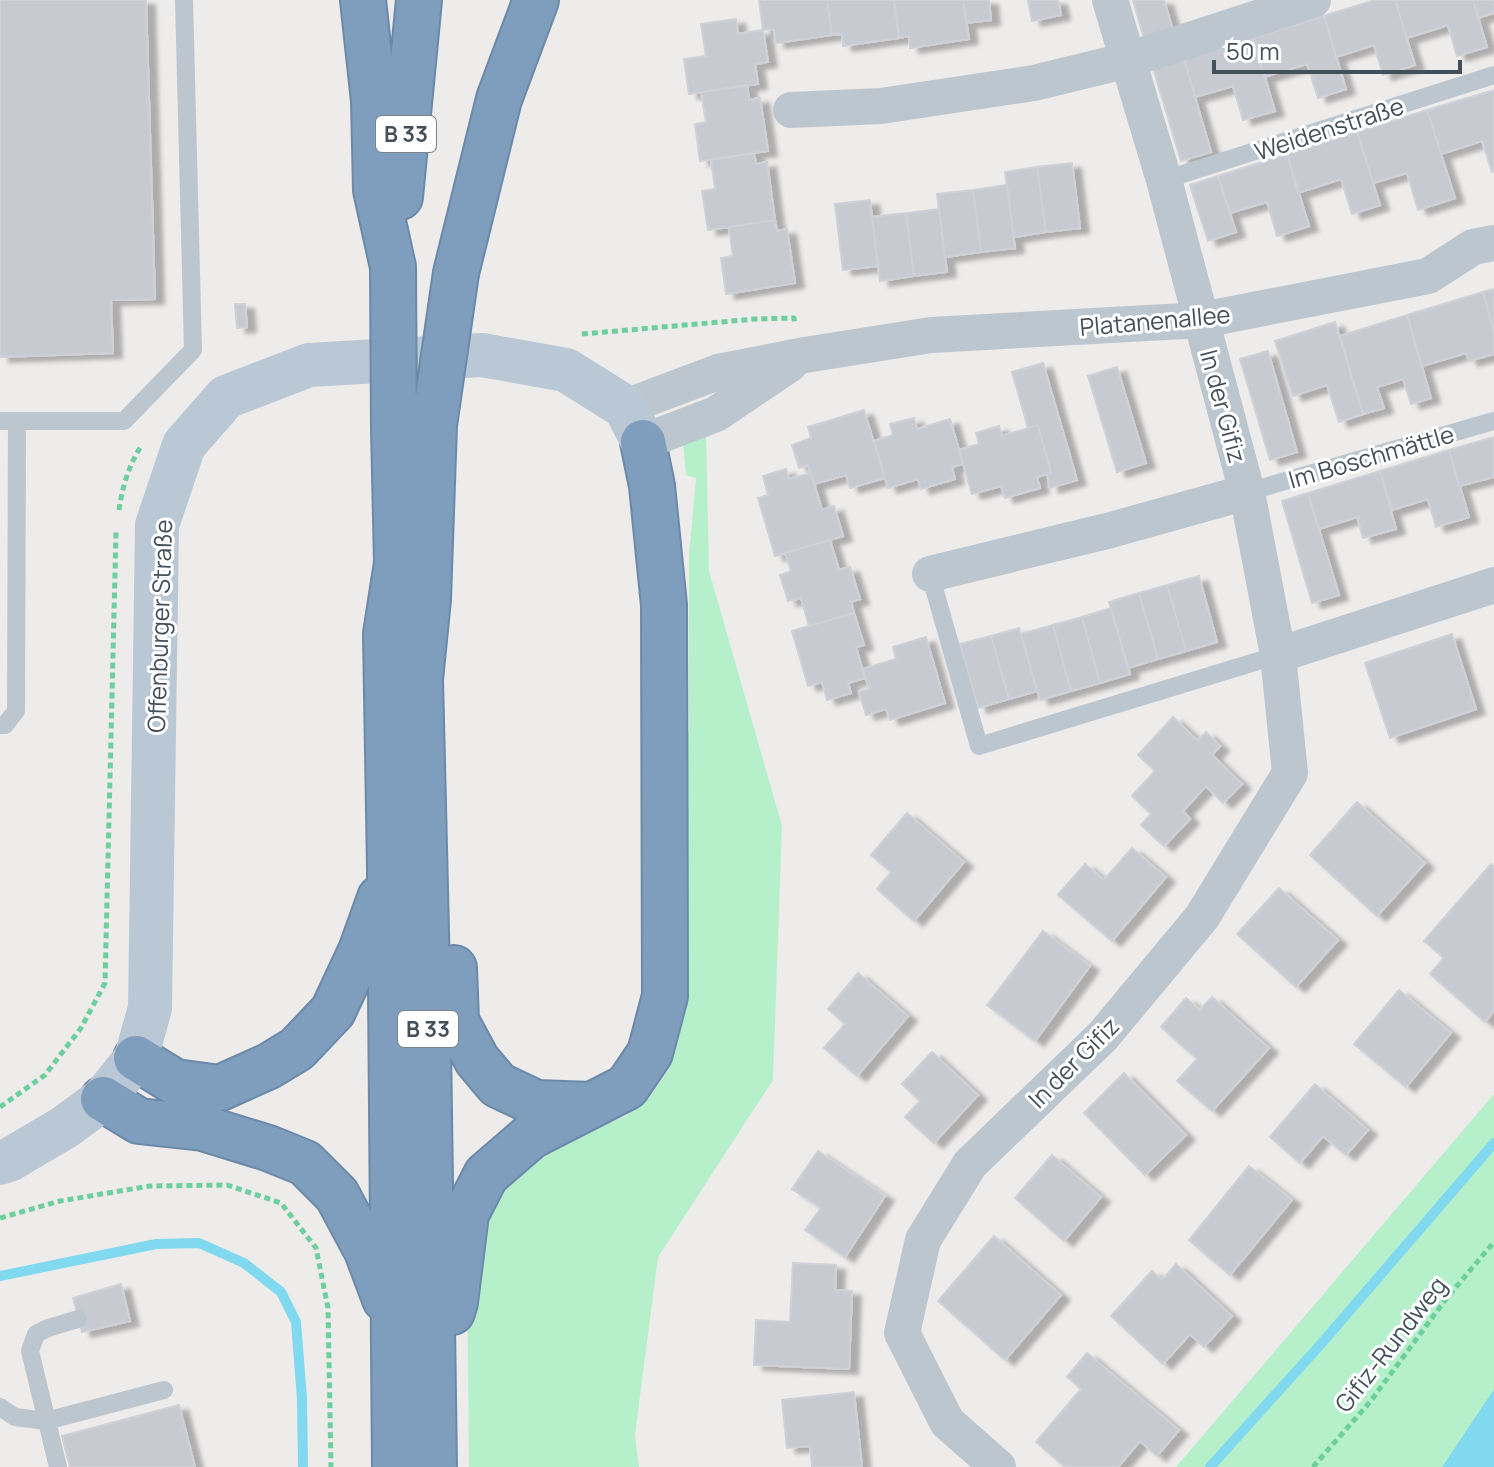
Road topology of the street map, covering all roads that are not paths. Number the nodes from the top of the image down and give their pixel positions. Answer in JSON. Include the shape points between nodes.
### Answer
{"nodes":[{"id":1,"x":184,"y":0,"type":"edge"},
{"id":2,"x":363,"y":0,"type":"edge"},
{"id":3,"x":419,"y":0,"type":"edge"},
{"id":4,"x":536,"y":0,"type":"edge"},
{"id":5,"x":1110,"y":0,"type":"edge"},
{"id":6,"x":1313,"y":0,"type":"edge"},
{"id":7,"x":1128,"y":60,"type":"junction"},
{"id":8,"x":1494,"y":75,"type":"edge"},
{"id":9,"x":791,"y":110,"type":"dead end"},
{"id":10,"x":1164,"y":180,"type":"junction"},
{"id":11,"x":1494,"y":243,"type":"edge"},
{"id":12,"x":393,"y":267,"type":"junction"},
{"id":13,"x":1202,"y":320,"type":"junction"},
{"id":14,"x":9,"y":421,"type":"edge"},
{"id":15,"x":1494,"y":421,"type":"edge"},
{"id":16,"x":634,"y":424,"type":"junction"},
{"id":17,"x":414,"y":427,"type":"junction"},
{"id":18,"x":1247,"y":492,"type":"junction"},
{"id":19,"x":397,"y":563,"type":"junction"},
{"id":20,"x":930,"y":574,"type":"joint"},
{"id":21,"x":1494,"y":585,"type":"edge"},
{"id":22,"x":428,"y":599,"type":"junction"},
{"id":23,"x":1278,"y":655,"type":"junction"},
{"id":24,"x":420,"y":679,"type":"junction"},
{"id":25,"x":0,"y":725,"type":"edge"},
{"id":26,"x":390,"y":869,"type":"junction"},
{"id":27,"x":136,"y":1058,"type":"junction"},
{"id":28,"x":103,"y":1099,"type":"junction"},
{"id":29,"x":594,"y":1105,"type":"junction"},
{"id":30,"x":0,"y":1163,"type":"edge"},
{"id":31,"x":78,"y":1319,"type":"dead end"},
{"id":32,"x":394,"y":1326,"type":"junction"},
{"id":33,"x":432,"y":1380,"type":"junction"},
{"id":34,"x":164,"y":1390,"type":"dead end"},
{"id":35,"x":0,"y":1407,"type":"edge"},
{"id":36,"x":46,"y":1421,"type":"junction"},
{"id":37,"x":989,"y":1463,"type":"edge"},
{"id":38,"x":58,"y":1467,"type":"edge"},
{"id":39,"x":395,"y":1467,"type":"edge"},
{"id":40,"x":434,"y":1467,"type":"edge"}],
"edges":[{"from":1,"to":14,"type":"lane","via":[[193,350],[124,421]]},
{"from":2,"to":12,"type":"highway","via":[[374,101],[376,190]]},
{"from":3,"to":12,"type":"highway","number":"B 33"},
{"from":4,"to":17,"type":"highway","number":"B 33","bridge":true,"via":[[499,99]]},
{"from":5,"to":7,"type":"street"},
{"from":6,"to":7,"type":"street"},
{"from":7,"to":9,"type":"street","via":[[1004,88],[881,106]]},
{"from":7,"to":10,"type":"street"},
{"from":8,"to":10,"type":"lane","name":"Weidenstraße"},
{"from":10,"to":13,"type":"street"},
{"from":11,"to":13,"type":"street","name":"Platanenallee","via":[[1473,247],[1428,276]]},
{"from":12,"to":17,"type":"highway","number":"B 33","bridge":true},
{"from":13,"to":16,"type":"street","name":"Platanenallee","via":[[931,335],[805,355],[716,414]]},
{"from":13,"to":18,"type":"street","name":"In der Gifiz"},
{"from":14,"to":25,"type":"lane","via":[[16,711]]},
{"from":15,"to":18,"type":"lane","name":"Im Boschmättle"},
{"from":16,"to":27,"type":"street","name":"Offenburger Straße","via":[[566,370],[482,355],[309,365],[226,397],[184,445],[157,525],[150,1008]]},
{"from":16,"to":29,"type":"highway","via":[[652,486],[664,605],[665,996],[650,1053],[627,1087]]},
{"from":17,"to":19,"type":"highway","number":"B 33"},
{"from":17,"to":22,"type":"highway","number":"B 33"},
{"from":18,"to":20,"type":"street","name":"In der Gifiz"},
{"from":18,"to":23,"type":"street","name":"In der Gifiz"},
{"from":19,"to":24,"type":"highway","number":"B 33"},
{"from":19,"to":26,"type":"highway","number":"B 33","via":[[386,634]]},
{"from":20,"to":23,"type":"lane","name":"In der Gifiz","via":[[979,746]]},
{"from":21,"to":23,"type":"street"},
{"from":22,"to":24,"type":"highway","number":"B 33"},
{"from":22,"to":29,"type":"highway","via":[[447,719],[456,1021],[498,1085],[536,1103]]},
{"from":23,"to":37,"type":"street","name":"In der Gifiz","via":[[1290,773],[1202,917],[1103,1036],[970,1164],[923,1240],[902,1333],[947,1422]]},
{"from":24,"to":33,"type":"highway","number":"B 33"},
{"from":26,"to":27,"type":"highway","via":[[333,1011],[297,1049],[220,1088],[175,1082]]},
{"from":26,"to":32,"type":"highway","number":"B 33"},
{"from":27,"to":28,"type":"street","name":"Offenburger Straße"},
{"from":28,"to":30,"type":"street","name":"Offenburger Straße"},
{"from":28,"to":32,"type":"highway","via":[[139,1121],[203,1128],[305,1163],[337,1195],[367,1251]]},
{"from":29,"to":33,"type":"highway","via":[[531,1136],[486,1175],[466,1214],[455,1302]]},
{"from":31,"to":36,"type":"lane","via":[[36,1334],[30,1351]]},
{"from":32,"to":39,"type":"highway","number":"B 33"},
{"from":33,"to":40,"type":"highway","number":"B 33"},
{"from":34,"to":36,"type":"lane"},
{"from":35,"to":36,"type":"lane","via":[[15,1417]]},
{"from":36,"to":38,"type":"lane"}]}
